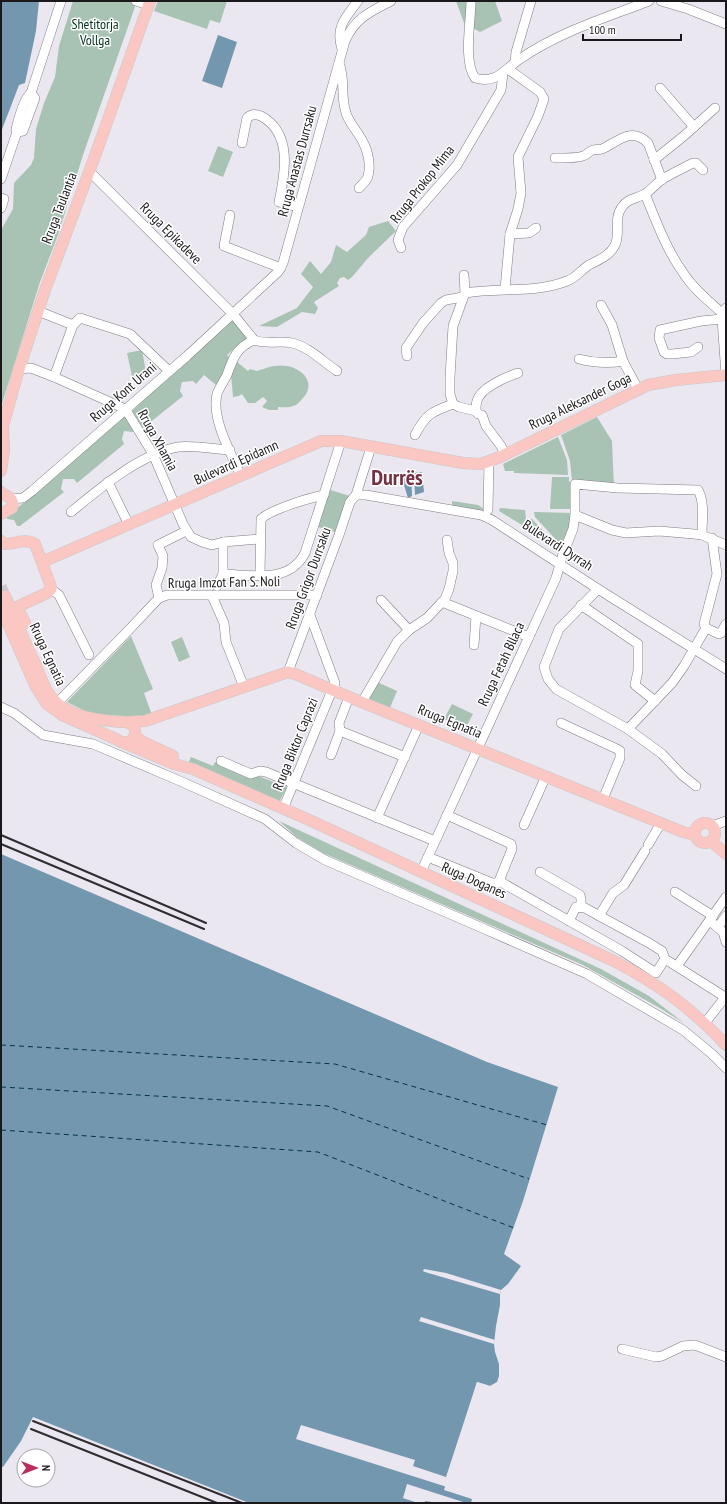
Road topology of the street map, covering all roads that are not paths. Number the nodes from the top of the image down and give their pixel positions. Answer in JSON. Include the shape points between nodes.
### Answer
{"nodes":[{"id":1,"x":61,"y":1,"type":"edge"},
{"id":2,"x":136,"y":1,"type":"edge"},
{"id":3,"x":358,"y":1,"type":"edge"},
{"id":4,"x":391,"y":1,"type":"edge"},
{"id":5,"x":471,"y":1,"type":"edge"},
{"id":6,"x":530,"y":1,"type":"edge"},
{"id":7,"x":649,"y":1,"type":"edge"},
{"id":8,"x":661,"y":1,"type":"edge"},
{"id":9,"x":149,"y":3,"type":"edge"},
{"id":10,"x":726,"y":24,"type":"edge"},
{"id":11,"x":342,"y":49,"type":"junction"},
{"id":12,"x":338,"y":63,"type":"junction"},
{"id":13,"x":509,"y":69,"type":"junction"},
{"id":14,"x":660,"y":88,"type":"dead end"},
{"id":15,"x":715,"y":108,"type":"dead end"},
{"id":16,"x":694,"y":127,"type":"junction"},
{"id":17,"x":242,"y":143,"type":"dead end"},
{"id":18,"x":554,"y":158,"type":"dead end"},
{"id":19,"x":654,"y":160,"type":"junction"},
{"id":20,"x":703,"y":170,"type":"dead end"},
{"id":21,"x":89,"y":171,"type":"junction"},
{"id":22,"x":1,"y":180,"type":"edge"},
{"id":23,"x":662,"y":180,"type":"junction"},
{"id":24,"x":359,"y":188,"type":"dead end"},
{"id":25,"x":1,"y":189,"type":"edge"},
{"id":26,"x":645,"y":194,"type":"junction"},
{"id":27,"x":1,"y":198,"type":"edge"},
{"id":28,"x":298,"y":207,"type":"junction"},
{"id":29,"x":1,"y":208,"type":"edge"},
{"id":30,"x":230,"y":215,"type":"dead end"},
{"id":31,"x":536,"y":228,"type":"dead end"},
{"id":32,"x":510,"y":234,"type":"junction"},
{"id":33,"x":401,"y":248,"type":"dead end"},
{"id":34,"x":281,"y":268,"type":"junction"},
{"id":35,"x":464,"y":275,"type":"dead end"},
{"id":36,"x":505,"y":289,"type":"junction"},
{"id":37,"x":464,"y":295,"type":"junction"},
{"id":38,"x":601,"y":305,"type":"dead end"},
{"id":39,"x":38,"y":311,"type":"junction"},
{"id":40,"x":723,"y":313,"type":"edge"},
{"id":41,"x":233,"y":314,"type":"junction"},
{"id":42,"x":73,"y":325,"type":"junction"},
{"id":43,"x":254,"y":340,"type":"junction"},
{"id":44,"x":698,"y":347,"type":"dead end"},
{"id":45,"x":407,"y":356,"type":"dead end"},
{"id":46,"x":579,"y":359,"type":"dead end"},
{"id":47,"x":623,"y":360,"type":"junction"},
{"id":48,"x":19,"y":368,"type":"junction"},
{"id":49,"x":170,"y":371,"type":"junction"},
{"id":50,"x":337,"y":371,"type":"dead end"},
{"id":51,"x":518,"y":373,"type":"dead end"},
{"id":52,"x":726,"y":375,"type":"edge"},
{"id":53,"x":54,"y":377,"type":"junction"},
{"id":54,"x":638,"y":389,"type":"junction"},
{"id":55,"x":453,"y":404,"type":"junction"},
{"id":56,"x":126,"y":410,"type":"junction"},
{"id":57,"x":4,"y":411,"type":"edge"},
{"id":58,"x":476,"y":411,"type":"junction"},
{"id":59,"x":2,"y":430,"type":"edge"},
{"id":60,"x":415,"y":435,"type":"dead end"},
{"id":61,"x":341,"y":441,"type":"junction"},
{"id":62,"x":1,"y":446,"type":"edge"},
{"id":63,"x":371,"y":447,"type":"junction"},
{"id":64,"x":230,"y":450,"type":"junction"},
{"id":65,"x":153,"y":454,"type":"junction"},
{"id":66,"x":505,"y":455,"type":"junction"},
{"id":67,"x":451,"y":461,"type":"joint"},
{"id":68,"x":489,"y":461,"type":"junction"},
{"id":69,"x":1,"y":471,"type":"edge"},
{"id":70,"x":241,"y":476,"type":"junction"},
{"id":71,"x":108,"y":482,"type":"junction"},
{"id":72,"x":324,"y":495,"type":"junction"},
{"id":73,"x":356,"y":495,"type":"junction"},
{"id":74,"x":6,"y":496,"type":"edge"},
{"id":75,"x":175,"y":505,"type":"junction"},
{"id":76,"x":488,"y":510,"type":"dead end"},
{"id":77,"x":70,"y":512,"type":"dead end"},
{"id":78,"x":1,"y":514,"type":"edge"},
{"id":79,"x":575,"y":515,"type":"junction"},
{"id":80,"x":129,"y":525,"type":"junction"},
{"id":81,"x":186,"y":531,"type":"junction"},
{"id":82,"x":702,"y":535,"type":"junction"},
{"id":83,"x":712,"y":538,"type":"junction"},
{"id":84,"x":260,"y":539,"type":"junction"},
{"id":85,"x":447,"y":540,"type":"dead end"},
{"id":86,"x":1,"y":541,"type":"edge"},
{"id":87,"x":223,"y":542,"type":"junction"},
{"id":88,"x":726,"y":545,"type":"edge"},
{"id":89,"x":42,"y":562,"type":"junction"},
{"id":90,"x":560,"y":564,"type":"junction"},
{"id":91,"x":223,"y":574,"type":"junction"},
{"id":92,"x":260,"y":575,"type":"junction"},
{"id":93,"x":217,"y":586,"type":"dead end"},
{"id":94,"x":50,"y":589,"type":"junction"},
{"id":95,"x":598,"y":589,"type":"junction"},
{"id":96,"x":317,"y":595,"type":"junction"},
{"id":97,"x":5,"y":596,"type":"dead end"},
{"id":98,"x":212,"y":596,"type":"junction"},
{"id":99,"x":159,"y":598,"type":"junction"},
{"id":100,"x":381,"y":600,"type":"dead end"},
{"id":101,"x":442,"y":602,"type":"junction"},
{"id":102,"x":581,"y":605,"type":"junction"},
{"id":103,"x":1,"y":608,"type":"edge"},
{"id":104,"x":310,"y":615,"type":"junction"},
{"id":105,"x":476,"y":616,"type":"junction"},
{"id":106,"x":726,"y":624,"type":"edge"},
{"id":107,"x":706,"y":628,"type":"junction"},
{"id":108,"x":409,"y":630,"type":"junction"},
{"id":109,"x":529,"y":637,"type":"junction"},
{"id":110,"x":474,"y":645,"type":"dead end"},
{"id":111,"x":694,"y":649,"type":"junction"},
{"id":112,"x":89,"y":655,"type":"dead end"},
{"id":113,"x":32,"y":659,"type":"junction"},
{"id":114,"x":726,"y":669,"type":"edge"},
{"id":115,"x":288,"y":672,"type":"junction"},
{"id":116,"x":244,"y":687,"type":"junction"},
{"id":117,"x":332,"y":690,"type":"junction"},
{"id":118,"x":348,"y":697,"type":"junction"},
{"id":119,"x":655,"y":701,"type":"junction"},
{"id":120,"x":362,"y":702,"type":"junction"},
{"id":121,"x":57,"y":703,"type":"junction"},
{"id":122,"x":194,"y":705,"type":"junction"},
{"id":123,"x":1,"y":707,"type":"edge"},
{"id":124,"x":125,"y":722,"type":"junction"},
{"id":125,"x":561,"y":723,"type":"dead end"},
{"id":126,"x":419,"y":725,"type":"junction"},
{"id":127,"x":628,"y":729,"type":"junction"},
{"id":128,"x":340,"y":731,"type":"junction"},
{"id":129,"x":136,"y":734,"type":"junction"},
{"id":130,"x":121,"y":741,"type":"junction"},
{"id":131,"x":477,"y":748,"type":"junction"},
{"id":132,"x":330,"y":755,"type":"dead end"},
{"id":133,"x":405,"y":757,"type":"junction"},
{"id":134,"x":221,"y":761,"type":"dead end"},
{"id":135,"x":193,"y":769,"type":"junction"},
{"id":136,"x":546,"y":776,"type":"junction"},
{"id":137,"x":294,"y":784,"type":"junction"},
{"id":138,"x":696,"y":786,"type":"dead end"},
{"id":139,"x":603,"y":799,"type":"junction"},
{"id":140,"x":283,"y":809,"type":"junction"},
{"id":141,"x":447,"y":815,"type":"junction"},
{"id":142,"x":377,"y":818,"type":"junction"},
{"id":143,"x":726,"y":821,"type":"edge"},
{"id":144,"x":661,"y":823,"type":"junction"},
{"id":145,"x":524,"y":825,"type":"dead end"},
{"id":146,"x":712,"y":826,"type":"junction"},
{"id":147,"x":695,"y":835,"type":"junction"},
{"id":148,"x":435,"y":841,"type":"junction"},
{"id":149,"x":711,"y":841,"type":"junction"},
{"id":150,"x":726,"y":854,"type":"edge"},
{"id":151,"x":428,"y":857,"type":"junction"},
{"id":152,"x":421,"y":872,"type":"junction"},
{"id":153,"x":540,"y":872,"type":"dead end"},
{"id":154,"x":498,"y":881,"type":"junction"},
{"id":155,"x":675,"y":892,"type":"dead end"},
{"id":156,"x":726,"y":897,"type":"edge"},
{"id":157,"x":581,"y":906,"type":"junction"},
{"id":158,"x":599,"y":916,"type":"junction"},
{"id":159,"x":726,"y":916,"type":"edge"},
{"id":160,"x":712,"y":919,"type":"junction"},
{"id":161,"x":569,"y":921,"type":"junction"},
{"id":162,"x":718,"y":927,"type":"junction"},
{"id":163,"x":726,"y":942,"type":"edge"},
{"id":164,"x":665,"y":958,"type":"junction"},
{"id":165,"x":677,"y":966,"type":"junction"},
{"id":166,"x":725,"y":996,"type":"edge"},
{"id":167,"x":705,"y":1023,"type":"junction"},
{"id":168,"x":726,"y":1045,"type":"edge"},
{"id":169,"x":726,"y":1068,"type":"edge"},
{"id":170,"x":622,"y":1349,"type":"dead end"},
{"id":171,"x":726,"y":1357,"type":"edge"}],
"edges":[{"from":1,"to":22,"type":"street","via":[[31,93],[21,112]]},
{"from":2,"to":9,"type":"street"},
{"from":3,"to":11,"type":"street","name":"Rruga Anastas Durrsaku","via":[[345,18],[339,32]]},
{"from":4,"to":11,"type":"street","via":[[355,24],[348,33]]},
{"from":5,"to":13,"type":"street","via":[[470,72],[474,78],[495,78]]},
{"from":6,"to":13,"type":"street"},
{"from":7,"to":13,"type":"street","via":[[578,28],[538,48]]},
{"from":8,"to":10,"type":"street"},
{"from":9,"to":21,"type":"main road","name":"Rruga Taulantia"},
{"from":11,"to":12,"type":"street","name":"Rruga Anastas Durrsaku"},
{"from":12,"to":24,"type":"street","via":[[343,80],[345,110],[367,152],[368,176]]},
{"from":12,"to":28,"type":"street","name":"Rruga Anastas Durrsaku"},
{"from":13,"to":32,"type":"street","via":[[540,92],[544,99],[519,152],[521,193]]},
{"from":13,"to":33,"type":"street","name":"Rruga Prokop Mima","via":[[501,90],[457,165],[403,228],[398,240]]},
{"from":14,"to":16,"type":"street"},
{"from":15,"to":16,"type":"street"},
{"from":16,"to":19,"type":"street"},
{"from":17,"to":28,"type":"street","via":[[247,118],[250,115],[262,117],[275,128],[283,146],[286,170],[279,202]]},
{"from":18,"to":19,"type":"street","via":[[581,157],[627,136],[645,140]]},
{"from":19,"to":23,"type":"street"},
{"from":20,"to":23,"type":"street","via":[[693,163]]},
{"from":21,"to":39,"type":"main road","name":"Rruga Taulantia"},
{"from":21,"to":41,"type":"street","name":"Rruga Epikadeve"},
{"from":22,"to":25,"type":"street"},
{"from":23,"to":26,"type":"street"},
{"from":26,"to":36,"type":"street","via":[[629,200],[623,206],[617,219],[615,245],[602,258],[568,281],[534,289]]},
{"from":26,"to":40,"type":"street","via":[[679,267],[698,292]]},
{"from":27,"to":29,"type":"street","via":[[4,200]]},
{"from":28,"to":34,"type":"street","name":"Rruga Anastas Durrsaku"},
{"from":30,"to":34,"type":"street","via":[[224,246]]},
{"from":31,"to":32,"type":"street","via":[[529,233]]},
{"from":32,"to":36,"type":"street"},
{"from":34,"to":41,"type":"street"},
{"from":35,"to":37,"type":"street"},
{"from":36,"to":37,"type":"street","via":[[481,290]]},
{"from":37,"to":45,"type":"street","via":[[441,303],[413,336],[406,348]]},
{"from":37,"to":55,"type":"street","via":[[453,326],[450,377]]},
{"from":38,"to":47,"type":"street","via":[[612,325]]},
{"from":39,"to":42,"type":"street"},
{"from":39,"to":48,"type":"main road","name":"Rruga Taulantia"},
{"from":40,"to":44,"type":"street","via":[[660,330],[659,338],[667,354],[690,352]]},
{"from":40,"to":52,"type":"street"},
{"from":41,"to":43,"type":"street","name":"Rruga Epikadeve"},
{"from":41,"to":49,"type":"street","name":"Rruga Kont Urani"},
{"from":42,"to":49,"type":"street","via":[[80,318],[130,334]]},
{"from":42,"to":53,"type":"street"},
{"from":43,"to":50,"type":"street","via":[[287,342],[305,347]]},
{"from":43,"to":64,"type":"street","via":[[237,351],[217,393],[217,417]]},
{"from":46,"to":47,"type":"street","via":[[596,363]]},
{"from":47,"to":54,"type":"street"},
{"from":48,"to":53,"type":"street","via":[[31,368]]},
{"from":48,"to":57,"type":"main road","name":"Rruga Taulantia"},
{"from":49,"to":56,"type":"street","name":"Rruga Kont Urani"},
{"from":51,"to":58,"type":"street","via":[[488,388],[479,397]]},
{"from":52,"to":54,"type":"main road","name":"Rruga Aleksander Goga","via":[[661,382]]},
{"from":53,"to":56,"type":"street"},
{"from":54,"to":66,"type":"main road","name":"Rruga Aleksander Goga"},
{"from":55,"to":58,"type":"street","via":[[459,408]]},
{"from":55,"to":60,"type":"street","via":[[428,415]]},
{"from":56,"to":65,"type":"street","name":"Rruga Xhamia"},
{"from":56,"to":74,"type":"street","name":"Rruga Kont Urani","via":[[32,491],[23,502]]},
{"from":57,"to":59,"type":"main road","name":"Rruga Taulantia"},
{"from":58,"to":66,"type":"street","via":[[482,415],[486,426]]},
{"from":59,"to":62,"type":"main road","name":"Rruga Taulantia"},
{"from":59,"to":69,"type":"main road","via":[[4,450]]},
{"from":61,"to":63,"type":"main road","name":"Bulevardi Epidamn"},
{"from":61,"to":70,"type":"main road","name":"Bulevardi Epidamn","via":[[321,441]]},
{"from":61,"to":72,"type":"street"},
{"from":63,"to":67,"type":"main road","name":"Bulevardi Epidamn"},
{"from":63,"to":73,"type":"street","name":"Rruga Grigor Durrsaku"},
{"from":64,"to":65,"type":"street","via":[[179,447]]},
{"from":64,"to":70,"type":"street"},
{"from":65,"to":71,"type":"street"},
{"from":65,"to":75,"type":"street","name":"Rruga Xhamia"},
{"from":66,"to":68,"type":"main road","name":"Rruga Aleksander Goga"},
{"from":67,"to":68,"type":"main road","name":"Rruga Aleksander Goga","via":[[476,464]]},
{"from":68,"to":76,"type":"street"},
{"from":70,"to":75,"type":"main road","name":"Bulevardi Epidamn"},
{"from":71,"to":77,"type":"street"},
{"from":71,"to":80,"type":"street"},
{"from":72,"to":84,"type":"street","via":[[264,516],[261,519]]},
{"from":72,"to":92,"type":"street","via":[[306,553],[299,563],[284,573]]},
{"from":73,"to":90,"type":"street","name":"Bulevardi Dyrrah","via":[[481,515],[495,521]]},
{"from":73,"to":96,"type":"street","name":"Rruga Grigor Durrsaku","via":[[350,502]]},
{"from":74,"to":78,"type":"main road","name":"Rruga Kont Urani"},
{"from":75,"to":80,"type":"main road","name":"Bulevardi Epidamn"},
{"from":75,"to":81,"type":"street","name":"Rruga Xhamia"},
{"from":79,"to":82,"type":"street","via":[[612,530]]},
{"from":79,"to":82,"type":"street","name":"Rruga Fetah Bllaca","via":[[574,484],[698,490],[702,503]]},
{"from":79,"to":90,"type":"street","name":"Rruga Fetah Bllaca"},
{"from":80,"to":89,"type":"main road","name":"Bulevardi Epidamn"},
{"from":81,"to":87,"type":"street","via":[[191,537],[212,545]]},
{"from":81,"to":99,"type":"street","via":[[158,545],[163,556],[156,585]]},
{"from":82,"to":83,"type":"street"},
{"from":83,"to":88,"type":"street"},
{"from":83,"to":107,"type":"street","via":[[717,574],[704,624]]},
{"from":84,"to":87,"type":"street"},
{"from":84,"to":92,"type":"street"},
{"from":85,"to":101,"type":"street","via":[[453,563],[449,589]]},
{"from":86,"to":89,"type":"main road","via":[[5,544],[31,542],[37,547]]},
{"from":87,"to":91,"type":"street"},
{"from":89,"to":94,"type":"main road"},
{"from":90,"to":95,"type":"street","name":"Bulevardi Dyrrah"},
{"from":90,"to":109,"type":"street","name":"Rruga Fetah Bllaca"},
{"from":91,"to":92,"type":"street"},
{"from":91,"to":93,"type":"street"},
{"from":94,"to":112,"type":"street","via":[[59,595]]},
{"from":94,"to":113,"type":"main road","via":[[47,593],[19,606],[36,652]]},
{"from":95,"to":102,"type":"street"},
{"from":95,"to":111,"type":"street","name":"Bulevardi Dyrrah"},
{"from":96,"to":98,"type":"street","name":"Rruga Imzot Fan S. Noli"},
{"from":96,"to":104,"type":"street","name":"Rruga Grigor Durrsaku"},
{"from":97,"to":113,"type":"main road","name":"Rruga Egnatia"},
{"from":98,"to":99,"type":"street","name":"Rruga Imzot Fan S. Noli","via":[[167,595]]},
{"from":98,"to":116,"type":"street","via":[[224,623],[226,642]]},
{"from":99,"to":121,"type":"street","name":"Rruga Imzot Fan S. Noli"},
{"from":100,"to":108,"type":"street"},
{"from":101,"to":105,"type":"street"},
{"from":101,"to":108,"type":"street","via":[[427,618]]},
{"from":102,"to":119,"type":"street","via":[[638,644],[638,671],[634,685]]},
{"from":102,"to":127,"type":"street","via":[[559,629],[544,670],[556,689]]},
{"from":103,"to":130,"type":"main road","name":"Rruga Egnatia","via":[[43,700],[62,715]]},
{"from":104,"to":115,"type":"street","name":"Rruga Grigor Durrsaku"},
{"from":104,"to":117,"type":"street","via":[[334,676]]},
{"from":105,"to":109,"type":"street"},
{"from":105,"to":110,"type":"street"},
{"from":106,"to":107,"type":"street","via":[[719,634]]},
{"from":107,"to":111,"type":"street"},
{"from":108,"to":120,"type":"street","via":[[392,650]]},
{"from":109,"to":131,"type":"street","name":"Rruga Fetah Bllaca"},
{"from":111,"to":114,"type":"street","name":"Bulevardi Dyrrah"},
{"from":111,"to":119,"type":"street","via":[[672,683]]},
{"from":113,"to":121,"type":"main road","name":"Rruga Egnatia","via":[[47,690]]},
{"from":115,"to":116,"type":"main road","name":"Rruga Egnatia"},
{"from":115,"to":117,"type":"main road","name":"Rruga Egnatia"},
{"from":116,"to":122,"type":"main road","name":"Rruga Egnatia"},
{"from":117,"to":118,"type":"main road","name":"Rruga Egnatia"},
{"from":117,"to":137,"type":"street","name":"Rruga Biktor Caprazi"},
{"from":118,"to":120,"type":"main road","name":"Rruga Egnatia"},
{"from":118,"to":128,"type":"street","via":[[339,723]]},
{"from":119,"to":127,"type":"street"},
{"from":120,"to":126,"type":"main road","name":"Rruga Egnatia"},
{"from":121,"to":124,"type":"main road","name":"Rruga Egnatia","via":[[94,719]]},
{"from":122,"to":124,"type":"main road","name":"Rruga Egnatia","via":[[145,721]]},
{"from":122,"to":129,"type":"main road","name":"Rruga Egnatia"},
{"from":123,"to":169,"type":"street","via":[[14,713],[43,735],[93,744],[180,781],[265,819],[325,860],[587,974],[683,1030]]},
{"from":124,"to":129,"type":"main road","via":[[134,726]]},
{"from":124,"to":130,"type":"main road","via":[[115,729],[115,735]]},
{"from":125,"to":139,"type":"street","via":[[620,751],[620,758]]},
{"from":126,"to":131,"type":"main road","name":"Rruga Egnatia"},
{"from":126,"to":133,"type":"street"},
{"from":127,"to":138,"type":"street","via":[[662,754]]},
{"from":128,"to":132,"type":"street"},
{"from":128,"to":133,"type":"street"},
{"from":129,"to":130,"type":"main road","via":[[130,742]]},
{"from":129,"to":135,"type":"main road","via":[[143,742],[170,754]]},
{"from":130,"to":135,"type":"main road","name":"Rruga Egnatia","via":[[174,764]]},
{"from":131,"to":136,"type":"main road","name":"Rruga Egnatia"},
{"from":131,"to":141,"type":"street","name":"Rruga Fetah Bllaca"},
{"from":133,"to":142,"type":"street"},
{"from":134,"to":137,"type":"street","via":[[252,775],[263,771]]},
{"from":135,"to":140,"type":"main road","name":"Ruga Doganes"},
{"from":136,"to":139,"type":"main road","name":"Rruga Egnatia"},
{"from":136,"to":145,"type":"street"},
{"from":137,"to":140,"type":"street","name":"Rruga Biktor Caprazi"},
{"from":137,"to":142,"type":"street"},
{"from":139,"to":144,"type":"main road","name":"Rruga Egnatia"},
{"from":140,"to":152,"type":"main road","name":"Ruga Doganes"},
{"from":141,"to":148,"type":"street","name":"Rruga Fetah Bllaca"},
{"from":141,"to":154,"type":"street","via":[[511,844],[512,849]]},
{"from":142,"to":148,"type":"street"},
{"from":143,"to":146,"type":"street"},
{"from":144,"to":147,"type":"main road","name":"Rruga Egnatia"},
{"from":144,"to":158,"type":"street","via":[[630,876],[613,894]]},
{"from":146,"to":147,"type":"main road","via":[[707,823],[700,824],[695,829]]},
{"from":146,"to":149,"type":"main road","via":[[715,834]]},
{"from":147,"to":149,"type":"main road","via":[[701,843]]},
{"from":148,"to":151,"type":"street","name":"Rruga Fetah Bllaca"},
{"from":149,"to":150,"type":"main road"},
{"from":151,"to":152,"type":"street","name":"Rruga Fetah Bllaca"},
{"from":151,"to":154,"type":"street","via":[[492,883]]},
{"from":152,"to":167,"type":"main road","name":"Ruga Doganes","via":[[624,966],[674,997]]},
{"from":153,"to":157,"type":"street","via":[[580,895]]},
{"from":154,"to":161,"type":"street","name":"Ruga Doganes"},
{"from":155,"to":160,"type":"street"},
{"from":156,"to":160,"type":"street"},
{"from":157,"to":158,"type":"street"},
{"from":157,"to":161,"type":"street","via":[[576,907]]},
{"from":158,"to":164,"type":"street","via":[[649,943],[662,952]]},
{"from":159,"to":162,"type":"street"},
{"from":160,"to":162,"type":"street"},
{"from":160,"to":165,"type":"street"},
{"from":161,"to":164,"type":"street","name":"Ruga Doganes","via":[[656,973]]},
{"from":162,"to":163,"type":"street"},
{"from":164,"to":165,"type":"street"},
{"from":165,"to":166,"type":"street"},
{"from":166,"to":167,"type":"street"},
{"from":167,"to":168,"type":"main road","name":"Ruga Doganes"},
{"from":170,"to":171,"type":"street","via":[[656,1357],[683,1346],[695,1345]]}]}
